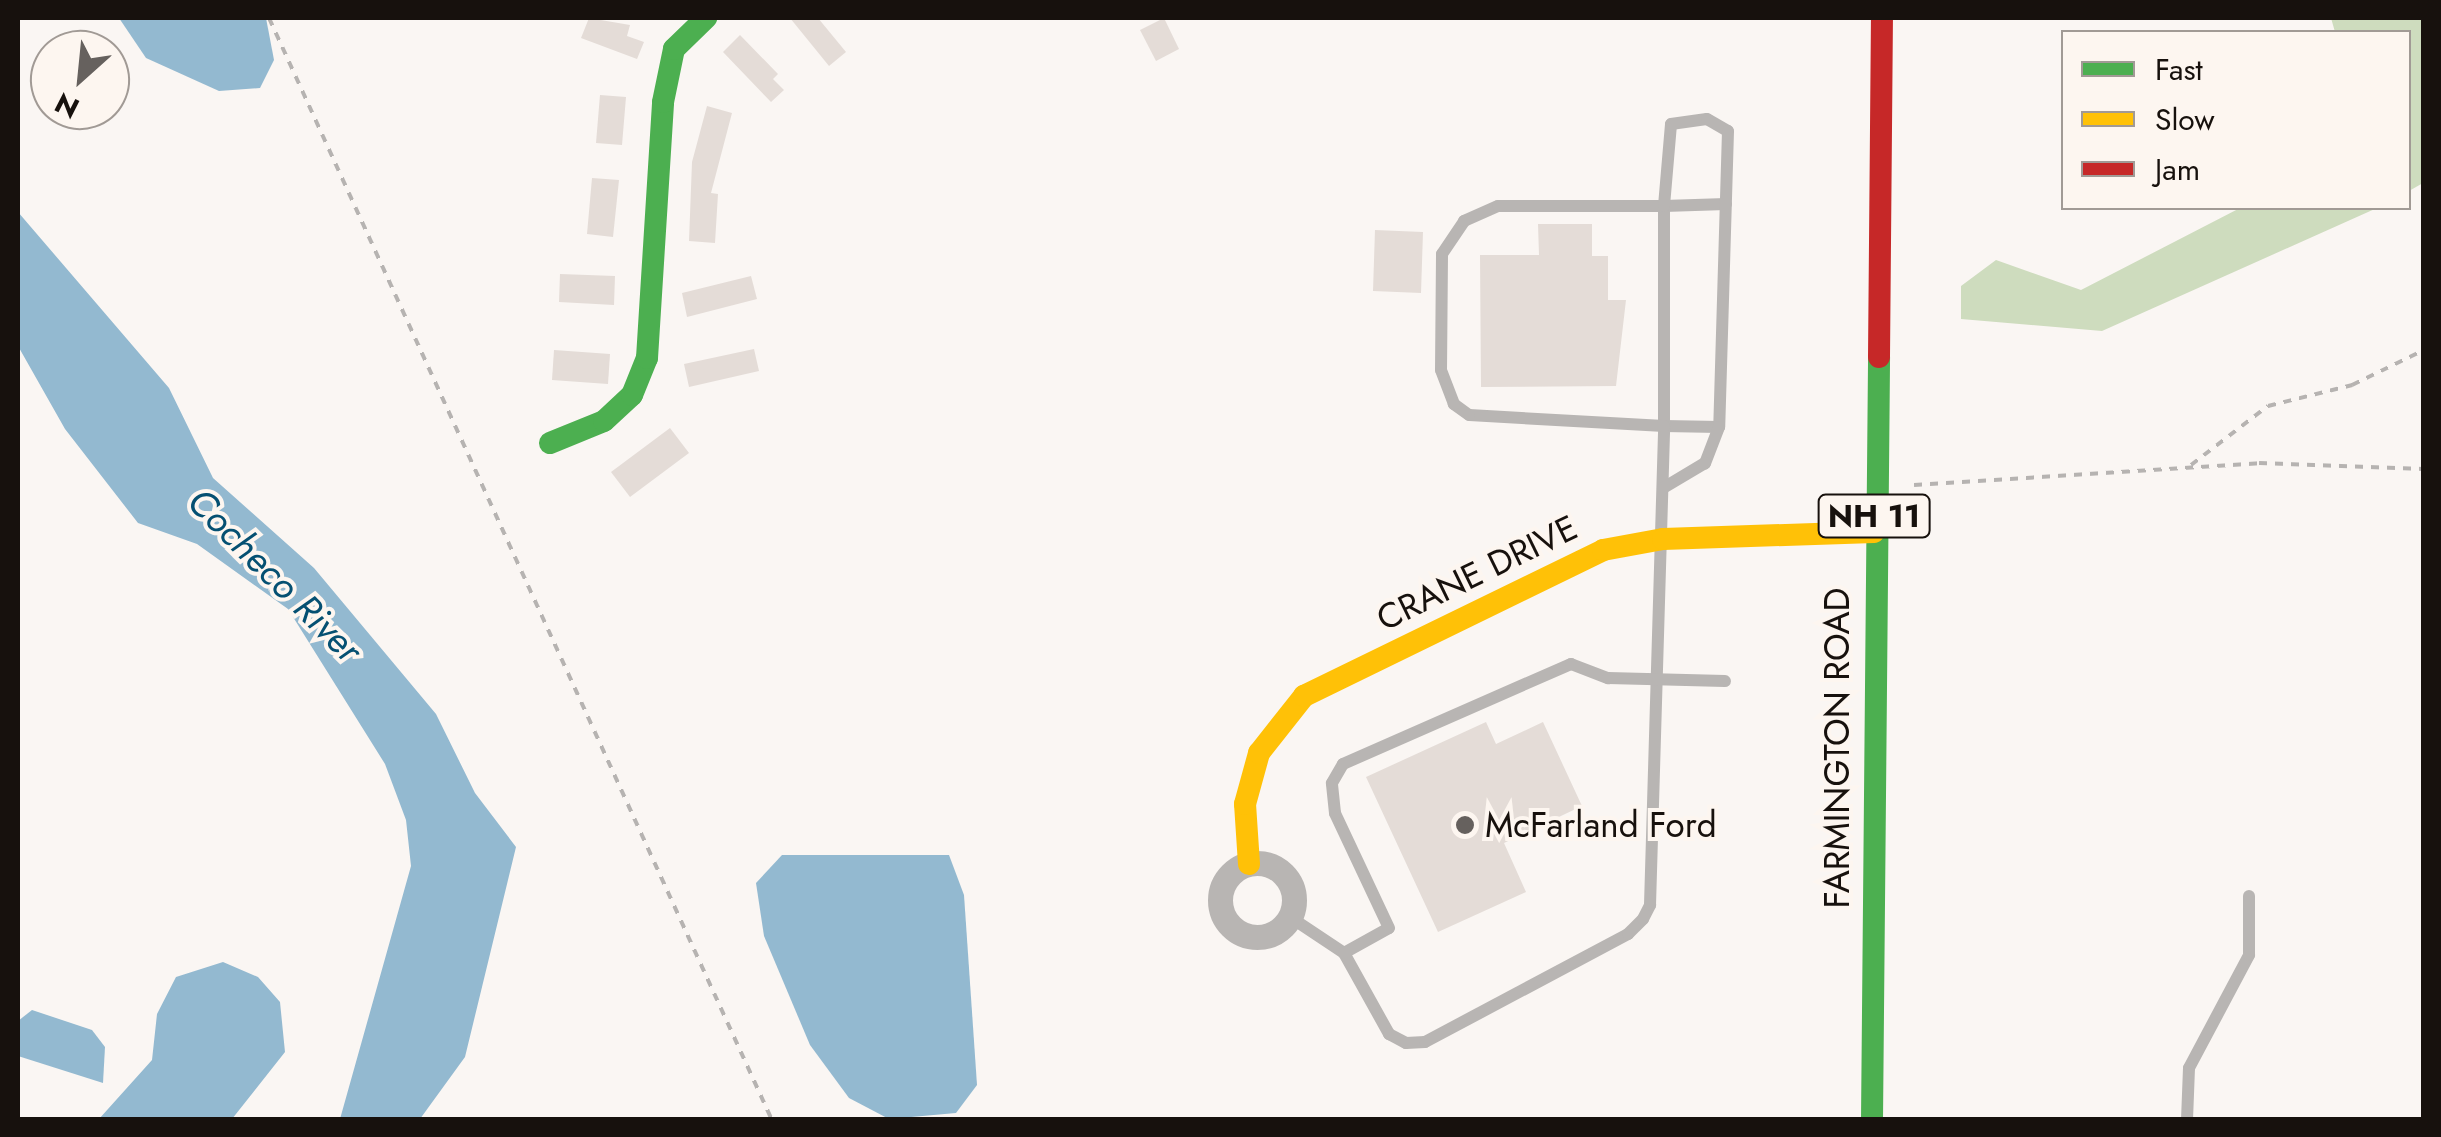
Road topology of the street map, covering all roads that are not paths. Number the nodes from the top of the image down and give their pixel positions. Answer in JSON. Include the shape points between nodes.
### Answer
{"nodes":[{"id":1,"x":706,"y":18,"type":"edge"},
{"id":2,"x":1882,"y":18,"type":"edge"},
{"id":3,"x":1726,"y":204,"type":"junction"},
{"id":4,"x":1664,"y":206,"type":"junction"},
{"id":5,"x":1664,"y":426,"type":"junction"},
{"id":6,"x":1720,"y":427,"type":"junction"},
{"id":7,"x":550,"y":444,"type":"dead end"},
{"id":8,"x":1663,"y":488,"type":"junction"},
{"id":9,"x":1874,"y":532,"type":"junction"},
{"id":10,"x":1663,"y":539,"type":"junction"},
{"id":11,"x":1658,"y":680,"type":"junction"},
{"id":12,"x":1725,"y":682,"type":"dead end"},
{"id":13,"x":1249,"y":864,"type":"junction"},
{"id":14,"x":2249,"y":896,"type":"dead end"},
{"id":15,"x":1290,"y":917,"type":"junction"},
{"id":16,"x":1344,"y":953,"type":"junction"},
{"id":17,"x":1872,"y":1120,"type":"edge"},
{"id":18,"x":2187,"y":1120,"type":"edge"}],
"edges":[{"from":1,"to":7,"type":"main road","via":[[674,50],[664,102],[647,358],[632,395],[604,420]]},
{"from":2,"to":9,"type":"main road","name":"FARMINGTON ROAD","number":"NH 11"},
{"from":3,"to":4,"type":"lane"},
{"from":3,"to":4,"type":"lane","via":[[1728,131],[1707,118],[1681,118],[1667,136]]},
{"from":3,"to":6,"type":"lane"},
{"from":4,"to":5,"type":"lane"},
{"from":4,"to":5,"type":"lane","via":[[1498,206],[1464,221],[1442,254],[1441,370],[1454,404],[1488,422]]},
{"from":5,"to":6,"type":"lane"},
{"from":5,"to":8,"type":"lane"},
{"from":6,"to":8,"type":"lane","via":[[1704,462]]},
{"from":8,"to":10,"type":"lane"},
{"from":9,"to":10,"type":"main road","name":"CRANE DRIVE"},
{"from":9,"to":17,"type":"main road","name":"FARMINGTON ROAD","number":"NH 11"},
{"from":10,"to":11,"type":"lane"},
{"from":10,"to":13,"type":"main road","name":"CRANE DRIVE","via":[[1576,560],[1304,696],[1259,753],[1246,804]]},
{"from":11,"to":12,"type":"lane"},
{"from":11,"to":16,"type":"lane","via":[[1608,678],[1572,664],[1342,764],[1332,783],[1335,813],[1389,928]]},
{"from":11,"to":16,"type":"lane","via":[[1650,904],[1628,934],[1425,1042],[1389,1034]]},
{"from":13,"to":15,"type":"street","via":[[1272,866],[1290,881]]},
{"from":13,"to":15,"type":"street","via":[[1223,886],[1226,920],[1255,938],[1278,933]]},
{"from":14,"to":18,"type":"lane","via":[[2250,955],[2190,1068]]},
{"from":15,"to":16,"type":"lane"}]}
